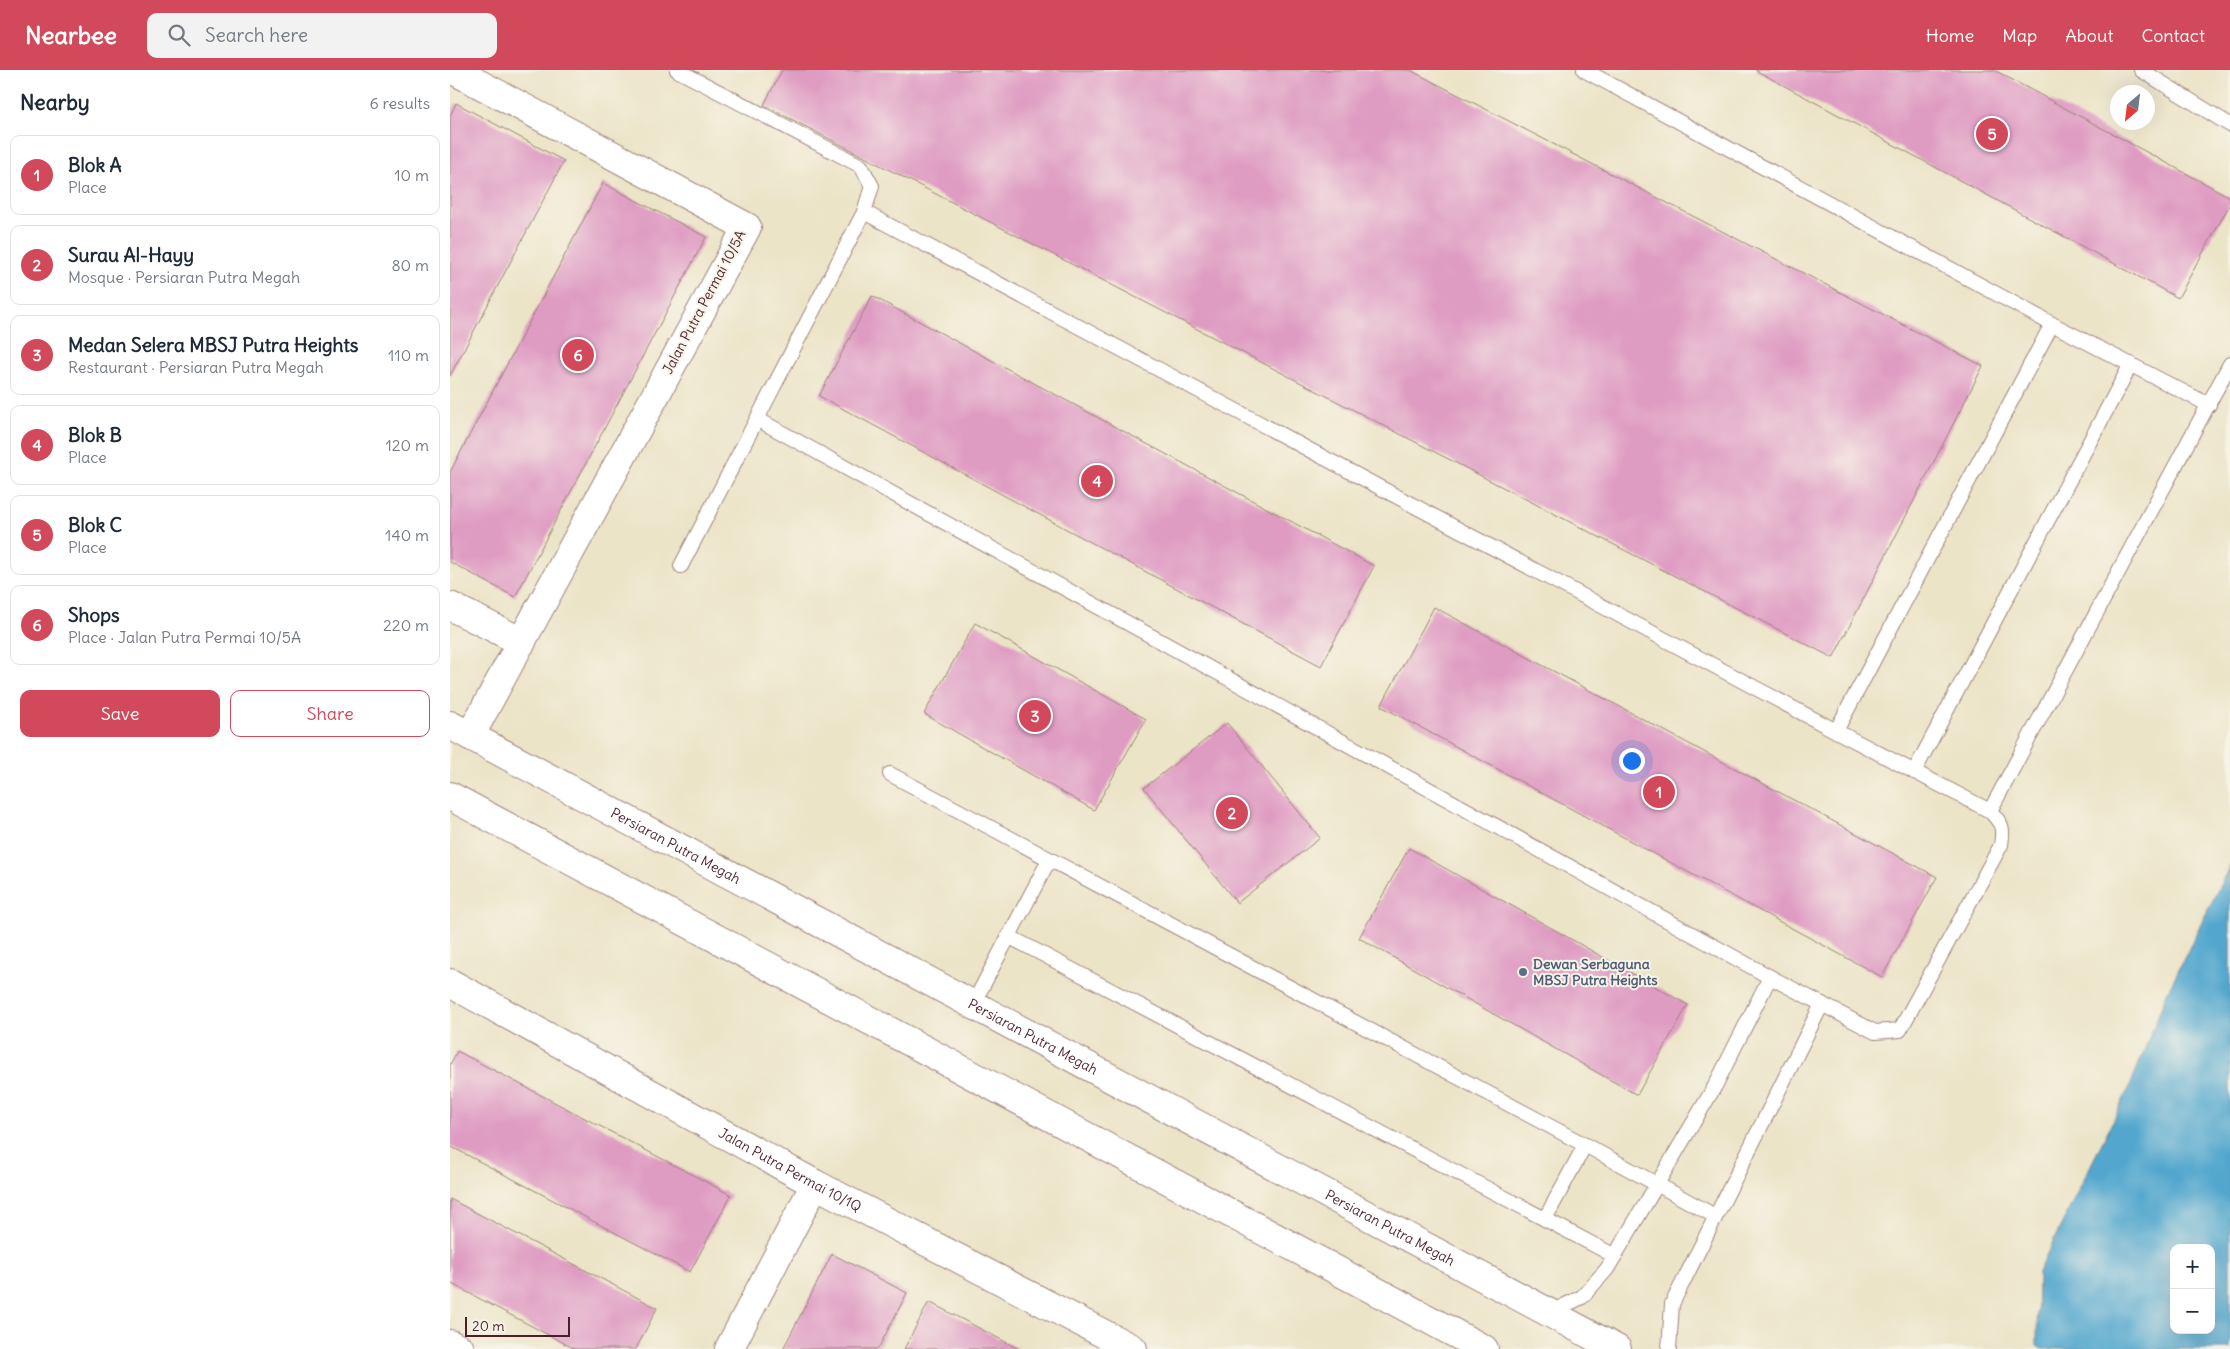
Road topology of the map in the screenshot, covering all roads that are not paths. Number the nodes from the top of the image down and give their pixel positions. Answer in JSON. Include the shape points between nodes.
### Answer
{"nodes":[{"id":1,"x":453,"y":70,"type":"edge"},
{"id":2,"x":1584,"y":70,"type":"edge"},
{"id":3,"x":2141,"y":70,"type":"edge"},
{"id":4,"x":686,"y":72,"type":"edge"},
{"id":5,"x":2230,"y":126,"type":"edge"},
{"id":6,"x":864,"y":212,"type":"junction"},
{"id":7,"x":2052,"y":324,"type":"junction"},
{"id":8,"x":2131,"y":364,"type":"junction"},
{"id":9,"x":2230,"y":364,"type":"edge"},
{"id":10,"x":2209,"y":405,"type":"junction"},
{"id":11,"x":757,"y":419,"type":"junction"},
{"id":12,"x":681,"y":566,"type":"dead end"},
{"id":13,"x":450,"y":606,"type":"edge"},
{"id":14,"x":522,"y":642,"type":"junction"},
{"id":15,"x":460,"y":730,"type":"edge"},
{"id":16,"x":1836,"y":730,"type":"junction"},
{"id":17,"x":1914,"y":772,"type":"junction"},
{"id":18,"x":890,"y":774,"type":"dead end"},
{"id":19,"x":450,"y":796,"type":"edge"},
{"id":20,"x":1990,"y":810,"type":"junction"},
{"id":21,"x":1049,"y":860,"type":"junction"},
{"id":22,"x":1008,"y":936,"type":"junction"},
{"id":23,"x":1770,"y":977,"type":"junction"},
{"id":24,"x":450,"y":983,"type":"edge"},
{"id":25,"x":1822,"y":1004,"type":"junction"},
{"id":26,"x":972,"y":1006,"type":"junction"},
{"id":27,"x":1585,"y":1145,"type":"junction"},
{"id":28,"x":815,"y":1184,"type":"junction"},
{"id":29,"x":1657,"y":1184,"type":"junction"},
{"id":30,"x":1715,"y":1216,"type":"junction"},
{"id":31,"x":1545,"y":1219,"type":"junction"},
{"id":32,"x":1615,"y":1256,"type":"junction"},
{"id":33,"x":1549,"y":1313,"type":"junction"},
{"id":34,"x":450,"y":1344,"type":"edge"},
{"id":35,"x":1124,"y":1347,"type":"edge"},
{"id":36,"x":460,"y":1349,"type":"edge"},
{"id":37,"x":729,"y":1349,"type":"edge"},
{"id":38,"x":1484,"y":1349,"type":"edge"},
{"id":39,"x":1617,"y":1349,"type":"edge"},
{"id":40,"x":1669,"y":1349,"type":"edge"}],
"edges":[{"from":1,"to":14,"type":"street","name":"Jalan Putra Permai 10/5A","via":[[746,227]]},
{"from":2,"to":7,"type":"lane"},
{"from":3,"to":5,"type":"lane"},
{"from":4,"to":6,"type":"lane","via":[[861,166],[872,186]]},
{"from":6,"to":11,"type":"lane"},
{"from":6,"to":16,"type":"lane"},
{"from":7,"to":8,"type":"lane"},
{"from":7,"to":16,"type":"lane"},
{"from":8,"to":10,"type":"lane"},
{"from":8,"to":17,"type":"lane"},
{"from":9,"to":10,"type":"lane"},
{"from":10,"to":20,"type":"lane"},
{"from":11,"to":12,"type":"lane"},
{"from":11,"to":23,"type":"lane"},
{"from":13,"to":14,"type":"street"},
{"from":14,"to":15,"type":"street","name":"Jalan Putra Permai 10/5A"},
{"from":15,"to":26,"type":"street","name":"Persiaran Putra Megah"},
{"from":16,"to":17,"type":"lane"},
{"from":17,"to":20,"type":"lane"},
{"from":18,"to":21,"type":"lane"},
{"from":19,"to":38,"type":"street"},
{"from":20,"to":25,"type":"lane","via":[[2001,823],[2001,845],[1900,1030],[1875,1032]]},
{"from":21,"to":22,"type":"lane"},
{"from":21,"to":27,"type":"lane"},
{"from":22,"to":26,"type":"lane"},
{"from":22,"to":31,"type":"lane"},
{"from":23,"to":25,"type":"lane"},
{"from":23,"to":29,"type":"lane","via":[[1715,1086]]},
{"from":24,"to":28,"type":"street","name":"Jalan Putra Permai 10/1Q"},
{"from":25,"to":30,"type":"lane"},
{"from":26,"to":33,"type":"street","name":"Persiaran Putra Megah"},
{"from":27,"to":29,"type":"lane"},
{"from":27,"to":31,"type":"lane"},
{"from":28,"to":35,"type":"street","name":"Jalan Putra Permai 10/1Q"},
{"from":28,"to":37,"type":"street"},
{"from":29,"to":30,"type":"lane"},
{"from":29,"to":32,"type":"lane"},
{"from":30,"to":40,"type":"lane","via":[[1672,1304]]},
{"from":31,"to":32,"type":"lane"},
{"from":32,"to":33,"type":"lane","via":[[1608,1269],[1582,1297]]},
{"from":33,"to":39,"type":"street","name":"Persiaran Putra Megah"},
{"from":34,"to":36,"type":"street"}]}
